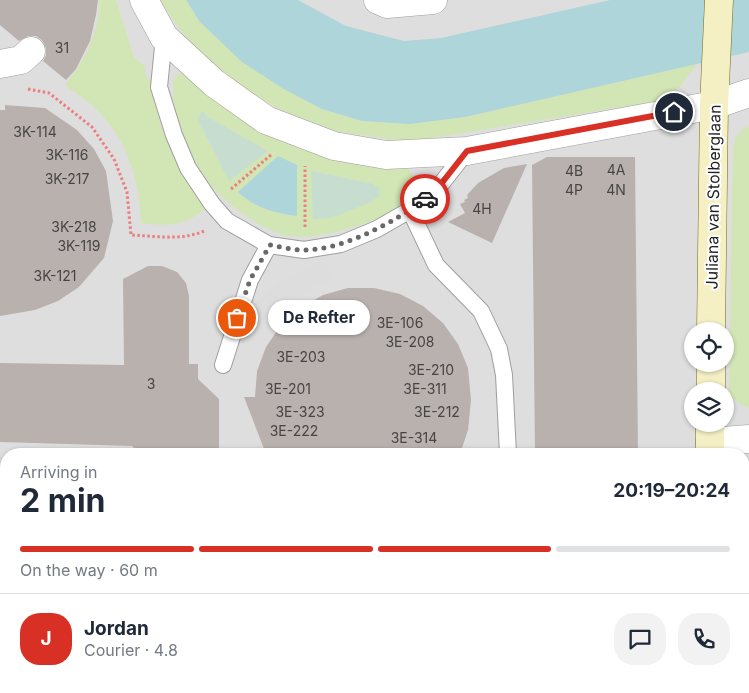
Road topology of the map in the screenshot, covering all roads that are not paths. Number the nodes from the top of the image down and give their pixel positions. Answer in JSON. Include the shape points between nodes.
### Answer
{"nodes":[{"id":1,"x":144,"y":0,"type":"edge"},
{"id":2,"x":378,"y":0,"type":"edge"},
{"id":3,"x":720,"y":0,"type":"edge"},
{"id":4,"x":425,"y":1,"type":"edge"},
{"id":5,"x":164,"y":37,"type":"junction"},
{"id":6,"x":31,"y":51,"type":"dead end"},
{"id":7,"x":0,"y":64,"type":"edge"},
{"id":8,"x":749,"y":93,"type":"edge"},
{"id":9,"x":714,"y":104,"type":"junction"},
{"id":10,"x":467,"y":151,"type":"junction"},
{"id":11,"x":410,"y":210,"type":"junction"},
{"id":12,"x":270,"y":245,"type":"junction"},
{"id":13,"x":711,"y":322,"type":"edge"},
{"id":14,"x":223,"y":366,"type":"dead end"},
{"id":15,"x":749,"y":439,"type":"edge"},
{"id":16,"x":710,"y":440,"type":"edge"},
{"id":17,"x":508,"y":448,"type":"edge"}],
"edges":[{"from":1,"to":5,"type":"street"},
{"from":2,"to":4,"type":"street","via":[[387,4]]},
{"from":3,"to":9,"type":"street","name":"Juliana van Stolberglaan"},
{"from":5,"to":10,"type":"street","via":[[214,83],[266,120],[334,146],[386,155]]},
{"from":5,"to":12,"type":"lane","via":[[159,86],[188,168],[227,221]]},
{"from":6,"to":7,"type":"street","via":[[21,60]]},
{"from":8,"to":9,"type":"street"},
{"from":9,"to":10,"type":"street"},
{"from":9,"to":13,"type":"street","name":"Juliana van Stolberglaan"},
{"from":10,"to":11,"type":"lane","via":[[437,189]]},
{"from":11,"to":12,"type":"lane","via":[[341,244],[304,250]]},
{"from":11,"to":17,"type":"lane","via":[[436,266],[481,311],[498,349],[504,375]]},
{"from":12,"to":14,"type":"lane","via":[[250,280]]},
{"from":15,"to":16,"type":"street"}]}
